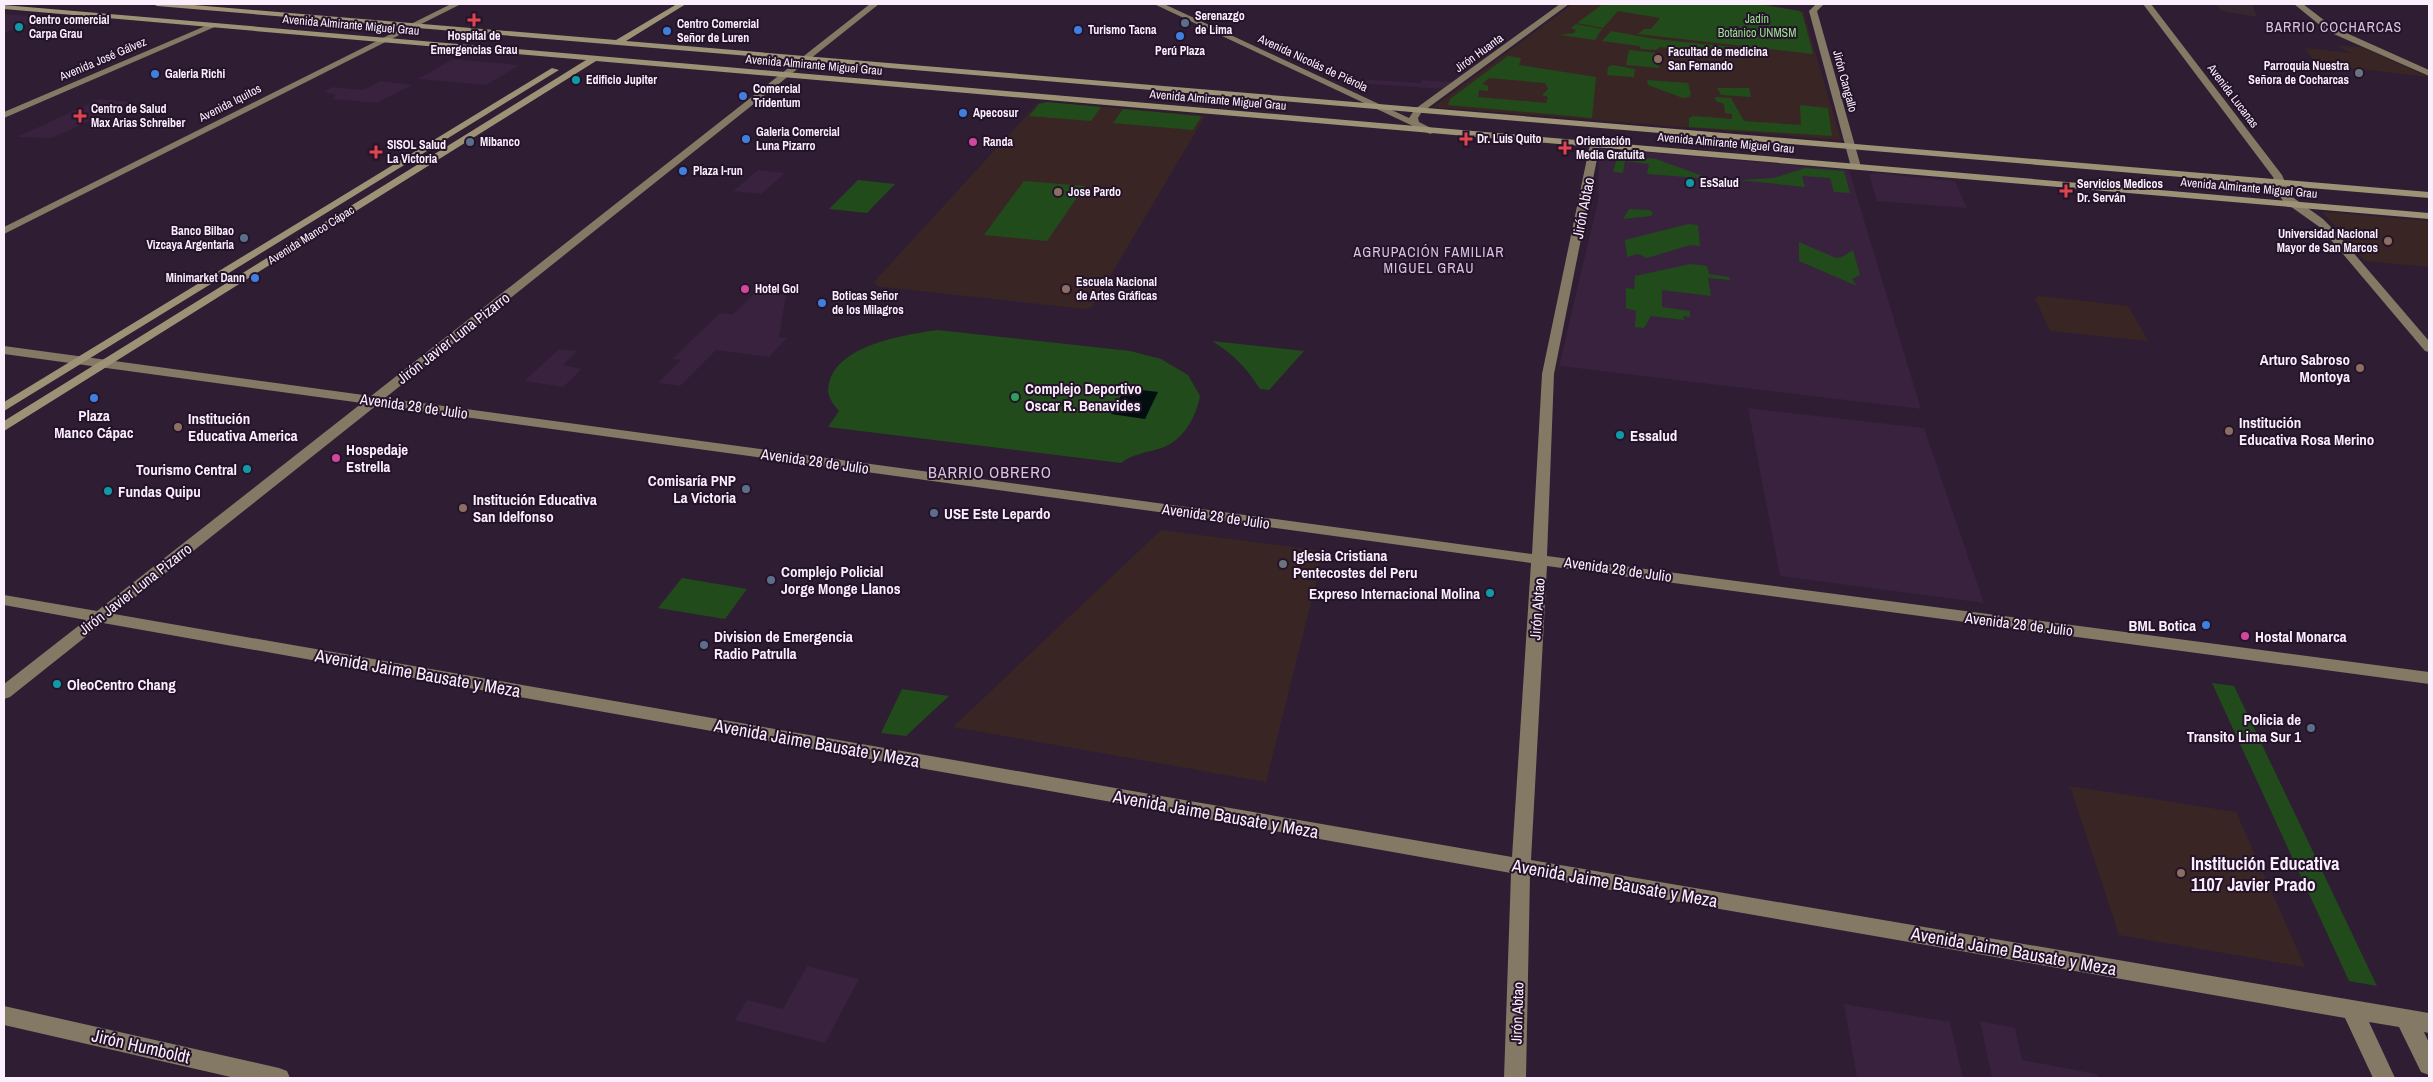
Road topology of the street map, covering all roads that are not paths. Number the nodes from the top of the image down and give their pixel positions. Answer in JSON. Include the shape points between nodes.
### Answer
{"nodes":[{"id":1,"x":158,"y":4,"type":"edge"},
{"id":2,"x":442,"y":4,"type":"edge"},
{"id":3,"x":457,"y":4,"type":"edge"},
{"id":4,"x":682,"y":4,"type":"edge"},
{"id":5,"x":875,"y":4,"type":"edge"},
{"id":6,"x":1158,"y":4,"type":"edge"},
{"id":7,"x":1174,"y":4,"type":"edge"},
{"id":8,"x":1565,"y":4,"type":"edge"},
{"id":9,"x":1820,"y":4,"type":"edge"},
{"id":10,"x":2147,"y":4,"type":"edge"},
{"id":11,"x":2298,"y":4,"type":"edge"},
{"id":12,"x":4,"y":7,"type":"edge"},
{"id":13,"x":202,"y":25,"type":"junction"},
{"id":14,"x":398,"y":25,"type":"junction"},
{"id":15,"x":213,"y":26,"type":"junction"},
{"id":16,"x":412,"y":26,"type":"junction"},
{"id":17,"x":618,"y":31,"type":"dead end"},
{"id":18,"x":379,"y":38,"type":"junction"},
{"id":19,"x":601,"y":42,"type":"junction"},
{"id":20,"x":618,"y":43,"type":"junction"},
{"id":21,"x":580,"y":55,"type":"junction"},
{"id":22,"x":596,"y":57,"type":"junction"},
{"id":23,"x":805,"y":59,"type":"junction"},
{"id":24,"x":786,"y":73,"type":"junction"},
{"id":25,"x":2429,"y":73,"type":"edge"},
{"id":26,"x":1343,"y":80,"type":"junction"},
{"id":27,"x":1329,"y":85,"type":"junction"},
{"id":28,"x":1377,"y":107,"type":"junction"},
{"id":29,"x":1404,"y":108,"type":"junction"},
{"id":30,"x":4,"y":109,"type":"edge"},
{"id":31,"x":1419,"y":110,"type":"junction"},
{"id":32,"x":4,"y":115,"type":"edge"},
{"id":33,"x":1417,"y":125,"type":"junction"},
{"id":34,"x":1430,"y":131,"type":"junction"},
{"id":35,"x":1595,"y":144,"type":"junction"},
{"id":36,"x":1850,"y":147,"type":"junction"},
{"id":37,"x":1855,"y":165,"type":"junction"},
{"id":38,"x":2278,"y":182,"type":"junction"},
{"id":39,"x":2429,"y":195,"type":"edge"},
{"id":40,"x":2293,"y":204,"type":"junction"},
{"id":41,"x":2429,"y":216,"type":"edge"},
{"id":42,"x":4,"y":222,"type":"edge"},
{"id":43,"x":4,"y":231,"type":"edge"},
{"id":44,"x":2429,"y":348,"type":"edge"},
{"id":45,"x":4,"y":350,"type":"edge"},
{"id":46,"x":81,"y":360,"type":"junction"},
{"id":47,"x":106,"y":364,"type":"junction"},
{"id":48,"x":373,"y":401,"type":"junction"},
{"id":49,"x":4,"y":407,"type":"edge"},
{"id":50,"x":4,"y":427,"type":"edge"},
{"id":51,"x":1540,"y":559,"type":"junction"},
{"id":52,"x":4,"y":600,"type":"edge"},
{"id":53,"x":100,"y":617,"type":"junction"},
{"id":54,"x":2429,"y":678,"type":"edge"},
{"id":55,"x":4,"y":693,"type":"edge"},
{"id":56,"x":1521,"y":867,"type":"junction"},
{"id":57,"x":2352,"y":1010,"type":"junction"},
{"id":58,"x":4,"y":1015,"type":"edge"},
{"id":59,"x":2406,"y":1019,"type":"junction"},
{"id":60,"x":2429,"y":1023,"type":"edge"},
{"id":61,"x":2429,"y":1065,"type":"edge"},
{"id":62,"x":279,"y":1078,"type":"edge"},
{"id":63,"x":1515,"y":1078,"type":"edge"},
{"id":64,"x":2384,"y":1078,"type":"edge"}],
"edges":[{"from":1,"to":14,"type":"main road","name":"Avenida Almirante Miguel Grau"},
{"from":2,"to":14,"type":"main road","name":"Avenida Iquitos"},
{"from":3,"to":16,"type":"main road","name":"Avenida Iquitos"},
{"from":4,"to":20,"type":"main road","name":"Avenida Manco Cápac"},
{"from":5,"to":23,"type":"main road","name":"Jirón Javier Luna Pizarro"},
{"from":6,"to":27,"type":"main road","name":"Avenida Nicolás de Piérola"},
{"from":7,"to":26,"type":"main road","name":"Avenida Nicolás de Piérola"},
{"from":8,"to":31,"type":"main road","name":"Jirón Huanta"},
{"from":9,"to":36,"type":"main road","name":"Jirón Cangallo","via":[[1813,11]]},
{"from":10,"to":38,"type":"main road","name":"Avenida Lucanas","via":[[2278,177]]},
{"from":11,"to":25,"type":"main road","via":[[2330,29]]},
{"from":12,"to":13,"type":"main road","name":"Avenida Almirante Miguel Grau"},
{"from":13,"to":15,"type":"main road","name":"Avenida Almirante Miguel Grau"},
{"from":13,"to":30,"type":"main road","name":"Avenida José Gálvez"},
{"from":14,"to":16,"type":"main road","name":"Avenida Almirante Miguel Grau"},
{"from":14,"to":18,"type":"main road","name":"Avenida Iquitos"},
{"from":15,"to":18,"type":"main road","name":"Avenida Almirante Miguel Grau"},
{"from":15,"to":32,"type":"main road","name":"Avenida José Gálvez"},
{"from":16,"to":18,"type":"main road","name":"Avenida Iquitos"},
{"from":16,"to":19,"type":"main road","name":"Avenida Almirante Miguel Grau"},
{"from":17,"to":19,"type":"main road","name":"Avenida Manco Cápac"},
{"from":18,"to":21,"type":"main road","name":"Avenida Almirante Miguel Grau"},
{"from":18,"to":42,"type":"main road","name":"Avenida Iquitos"},
{"from":18,"to":43,"type":"main road","name":"Avenida Iquitos"},
{"from":19,"to":20,"type":"main road","name":"Avenida Almirante Miguel Grau"},
{"from":19,"to":21,"type":"main road","name":"Avenida Manco Cápac"},
{"from":20,"to":22,"type":"main road","name":"Avenida Manco Cápac"},
{"from":20,"to":23,"type":"main road","name":"Avenida Almirante Miguel Grau"},
{"from":21,"to":22,"type":"main road","name":"Avenida Almirante Miguel Grau"},
{"from":21,"to":46,"type":"main road","name":"Avenida Manco Cápac"},
{"from":22,"to":24,"type":"main road","name":"Avenida Almirante Miguel Grau"},
{"from":22,"to":47,"type":"main road","name":"Avenida Manco Cápac"},
{"from":23,"to":24,"type":"main road","name":"Jirón Javier Luna Pizarro"},
{"from":23,"to":28,"type":"main road","name":"Avenida Almirante Miguel Grau"},
{"from":24,"to":34,"type":"main road","name":"Avenida Almirante Miguel Grau"},
{"from":24,"to":48,"type":"main road","name":"Jirón Javier Luna Pizarro"},
{"from":26,"to":27,"type":"main road"},
{"from":26,"to":29,"type":"main road","name":"Avenida Nicolás de Piérola"},
{"from":27,"to":28,"type":"main road","name":"Avenida Nicolás de Piérola"},
{"from":28,"to":29,"type":"main road","name":"Avenida Almirante Miguel Grau"},
{"from":28,"to":33,"type":"main road","name":"Avenida Nicolás de Piérola"},
{"from":29,"to":31,"type":"main road","name":"Avenida Almirante Miguel Grau"},
{"from":31,"to":33,"type":"main road","via":[[1413,118]]},
{"from":31,"to":36,"type":"main road","name":"Avenida Almirante Miguel Grau"},
{"from":33,"to":34,"type":"main road","name":"Avenida Nicolás de Piérola"},
{"from":34,"to":35,"type":"main road","name":"Avenida Almirante Miguel Grau"},
{"from":35,"to":37,"type":"main road","name":"Avenida Almirante Miguel Grau"},
{"from":35,"to":51,"type":"main road","name":"Jirón Abtao","via":[[1548,374]]},
{"from":36,"to":37,"type":"main road","name":"Jirón Cangallo"},
{"from":36,"to":38,"type":"main road","name":"Avenida Almirante Miguel Grau"},
{"from":37,"to":40,"type":"main road","name":"Avenida Almirante Miguel Grau"},
{"from":38,"to":39,"type":"main road","name":"Avenida Almirante Miguel Grau"},
{"from":38,"to":40,"type":"main road","name":"Avenida Lucanas","via":[[2279,190]]},
{"from":40,"to":41,"type":"main road","name":"Avenida Almirante Miguel Grau"},
{"from":40,"to":44,"type":"main road","via":[[2309,212],[2326,228]]},
{"from":45,"to":46,"type":"main road","name":"Avenida 28 de Julio"},
{"from":46,"to":47,"type":"main road","name":"Avenida 28 de Julio"},
{"from":46,"to":49,"type":"main road","name":"Avenida Manco Cápac"},
{"from":47,"to":48,"type":"main road","name":"Avenida 28 de Julio"},
{"from":47,"to":50,"type":"main road","name":"Avenida Manco Cápac"},
{"from":48,"to":51,"type":"main road","name":"Avenida 28 de Julio"},
{"from":48,"to":53,"type":"main road","name":"Jirón Javier Luna Pizarro"},
{"from":51,"to":54,"type":"main road","name":"Avenida 28 de Julio"},
{"from":51,"to":56,"type":"main road","name":"Jirón Abtao"},
{"from":52,"to":53,"type":"main road","name":"Avenida Jaime Bausate y Meza"},
{"from":53,"to":55,"type":"main road","name":"Jirón Javier Luna Pizarro"},
{"from":53,"to":56,"type":"main road","name":"Avenida Jaime Bausate y Meza"},
{"from":56,"to":57,"type":"main road","name":"Avenida Jaime Bausate y Meza"},
{"from":56,"to":63,"type":"main road","name":"Jirón Abtao"},
{"from":57,"to":59,"type":"main road","name":"Avenida Jaime Bausate y Meza"},
{"from":57,"to":64,"type":"main road"},
{"from":58,"to":62,"type":"main road","name":"Jirón Humboldt"},
{"from":59,"to":60,"type":"main road","name":"Avenida Jaime Bausate y Meza"},
{"from":59,"to":61,"type":"main road"}]}
